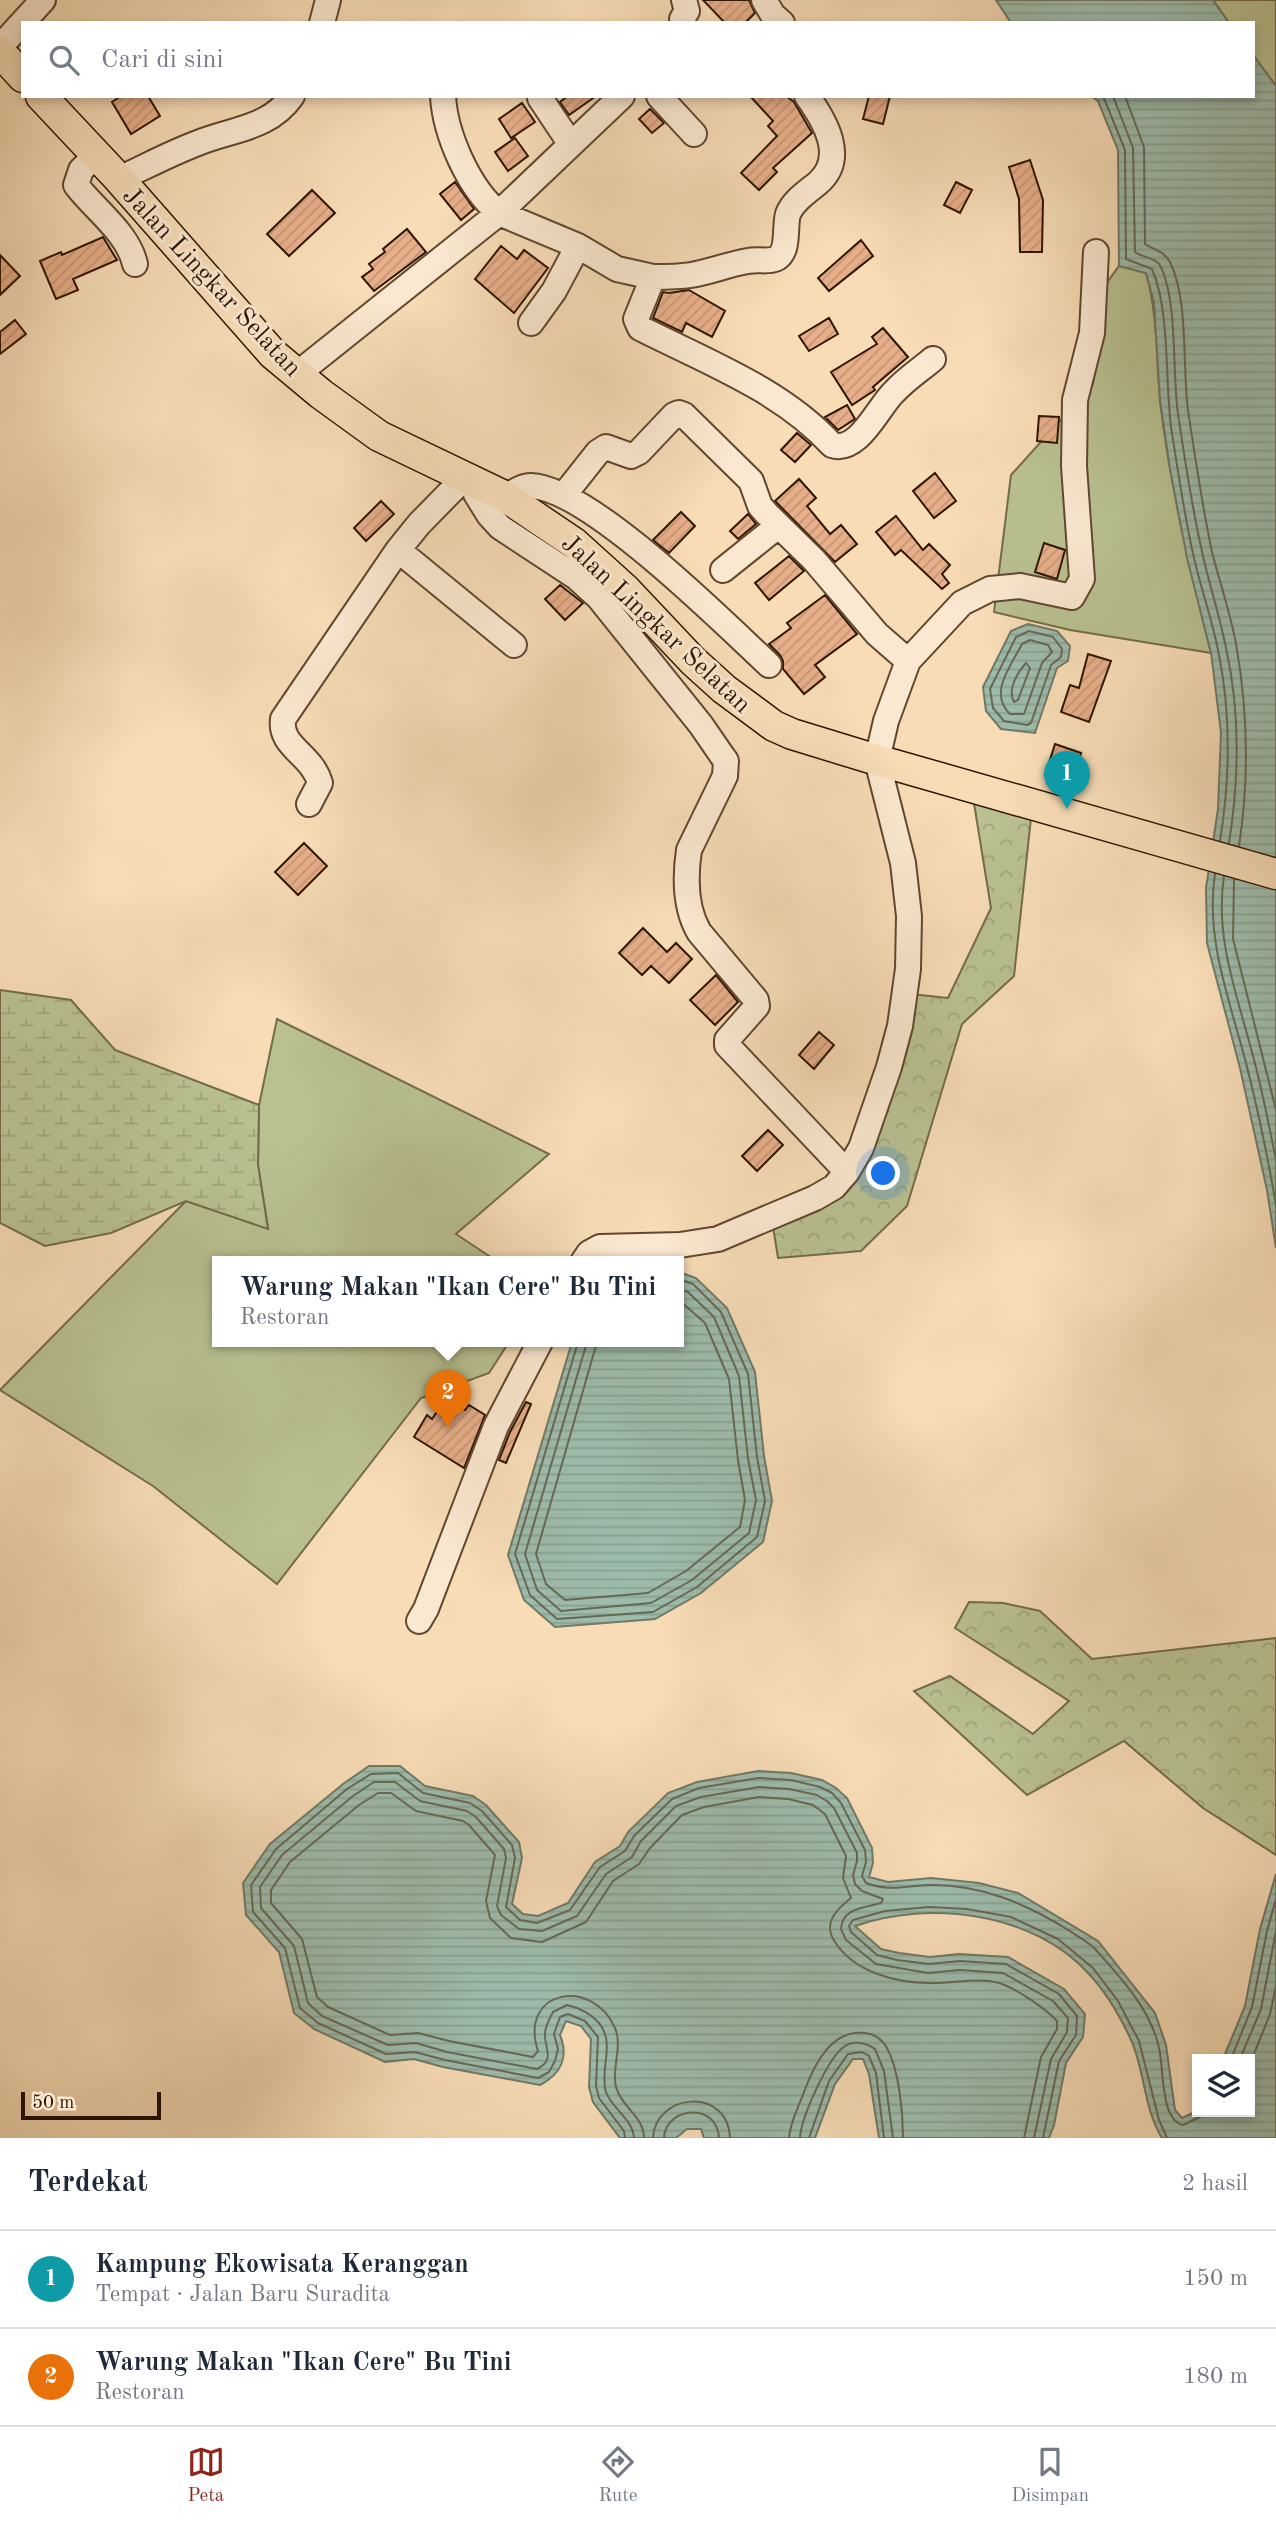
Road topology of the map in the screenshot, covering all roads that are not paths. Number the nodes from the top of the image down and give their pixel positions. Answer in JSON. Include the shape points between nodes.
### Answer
{"nodes":[{"id":1,"x":43,"y":0,"type":"edge"},
{"id":2,"x":328,"y":0,"type":"edge"},
{"id":3,"x":684,"y":0,"type":"edge"},
{"id":4,"x":764,"y":0,"type":"edge"},
{"id":5,"x":29,"y":21,"type":"edge"},
{"id":6,"x":323,"y":21,"type":"edge"},
{"id":7,"x":683,"y":21,"type":"edge"},
{"id":8,"x":780,"y":21,"type":"edge"},
{"id":9,"x":21,"y":34,"type":"edge"},
{"id":10,"x":5,"y":59,"type":"edge"},
{"id":11,"x":43,"y":98,"type":"edge"},
{"id":12,"x":290,"y":98,"type":"edge"},
{"id":13,"x":443,"y":98,"type":"edge"},
{"id":14,"x":540,"y":98,"type":"dead end"},
{"id":15,"x":620,"y":98,"type":"edge"},
{"id":16,"x":661,"y":98,"type":"edge"},
{"id":17,"x":808,"y":98,"type":"edge"},
{"id":18,"x":694,"y":134,"type":"dead end"},
{"id":19,"x":570,"y":143,"type":"junction"},
{"id":20,"x":96,"y":155,"type":"junction"},
{"id":21,"x":119,"y":179,"type":"junction"},
{"id":22,"x":499,"y":213,"type":"junction"},
{"id":23,"x":578,"y":246,"type":"junction"},
{"id":24,"x":1096,"y":253,"type":"dead end"},
{"id":25,"x":135,"y":264,"type":"dead end"},
{"id":26,"x":653,"y":277,"type":"junction"},
{"id":27,"x":531,"y":323,"type":"dead end"},
{"id":28,"x":933,"y":359,"type":"dead end"},
{"id":29,"x":296,"y":374,"type":"junction"},
{"id":30,"x":470,"y":479,"type":"junction"},
{"id":31,"x":564,"y":495,"type":"junction"},
{"id":32,"x":506,"y":496,"type":"junction"},
{"id":33,"x":778,"y":526,"type":"junction"},
{"id":34,"x":398,"y":550,"type":"junction"},
{"id":35,"x":723,"y":570,"type":"dead end"},
{"id":36,"x":514,"y":645,"type":"dead end"},
{"id":37,"x":908,"y":661,"type":"junction"},
{"id":38,"x":768,"y":664,"type":"dead end"},
{"id":39,"x":877,"y":760,"type":"junction"},
{"id":40,"x":309,"y":804,"type":"dead end"},
{"id":41,"x":1276,"y":874,"type":"edge"},
{"id":42,"x":847,"y":1172,"type":"junction"},
{"id":43,"x":587,"y":1256,"type":"edge"},
{"id":44,"x":537,"y":1347,"type":"edge"},
{"id":45,"x":419,"y":1621,"type":"dead end"}],
"edges":[{"from":1,"to":5,"type":"street"},
{"from":2,"to":6,"type":"street"},
{"from":3,"to":7,"type":"street","via":[[687,11]]},
{"from":4,"to":8,"type":"street"},
{"from":9,"to":10,"type":"street"},
{"from":11,"to":20,"type":"main road","name":"Jalan Lingkar Selatan"},
{"from":12,"to":21,"type":"street","via":[[275,115],[255,126],[198,142]]},
{"from":13,"to":22,"type":"street","via":[[454,144],[476,187]]},
{"from":14,"to":19,"type":"street"},
{"from":15,"to":19,"type":"street"},
{"from":16,"to":18,"type":"street"},
{"from":17,"to":26,"type":"street","via":[[828,130],[831,160],[821,180],[792,206],[780,256],[691,275]]},
{"from":19,"to":22,"type":"street"},
{"from":20,"to":21,"type":"main road","name":"Jalan Lingkar Selatan"},
{"from":20,"to":25,"type":"street","via":[[81,170],[76,185],[126,242]]},
{"from":21,"to":29,"type":"main road","name":"Jalan Lingkar Selatan","via":[[273,354]]},
{"from":22,"to":23,"type":"street"},
{"from":22,"to":29,"type":"street"},
{"from":23,"to":26,"type":"street","via":[[617,269]]},
{"from":23,"to":27,"type":"street"},
{"from":24,"to":37,"type":"street","via":[[1092,333],[1075,400],[1073,466],[1082,579],[1072,597],[1020,586],[990,589],[962,603]]},
{"from":26,"to":28,"type":"street","via":[[635,319],[640,328],[741,379],[838,447],[863,433],[893,392]]},
{"from":29,"to":30,"type":"main road","name":"Jalan Lingkar Selatan","via":[[379,436]]},
{"from":30,"to":32,"type":"main road","name":"Jalan Lingkar Selatan"},
{"from":30,"to":34,"type":"street","via":[[419,524]]},
{"from":30,"to":42,"type":"street","via":[[500,527],[576,577],[599,598],[726,761],[717,795],[689,850],[688,910],[699,932],[757,1000],[727,1045]]},
{"from":31,"to":32,"type":"street","via":[[532,486]]},
{"from":31,"to":33,"type":"street","via":[[598,452],[606,447],[631,456],[679,413],[751,481],[760,506]]},
{"from":31,"to":38,"type":"street","via":[[630,540]]},
{"from":32,"to":39,"type":"main road","name":"Jalan Lingkar Selatan","via":[[574,543],[693,661],[757,716],[792,734]]},
{"from":33,"to":35,"type":"street"},
{"from":33,"to":37,"type":"street","via":[[814,560],[877,634]]},
{"from":34,"to":36,"type":"street"},
{"from":34,"to":40,"type":"street","via":[[283,719],[281,730],[288,741],[317,772],[320,783]]},
{"from":37,"to":39,"type":"street"},
{"from":39,"to":41,"type":"main road","name":"Jalan Lingkar Selatan"},
{"from":39,"to":42,"type":"street","via":[[903,863],[908,969],[889,1067],[861,1148]]},
{"from":42,"to":43,"type":"street","via":[[815,1198],[718,1239],[600,1247]]},
{"from":44,"to":45,"type":"street","via":[[496,1426]]}]}
